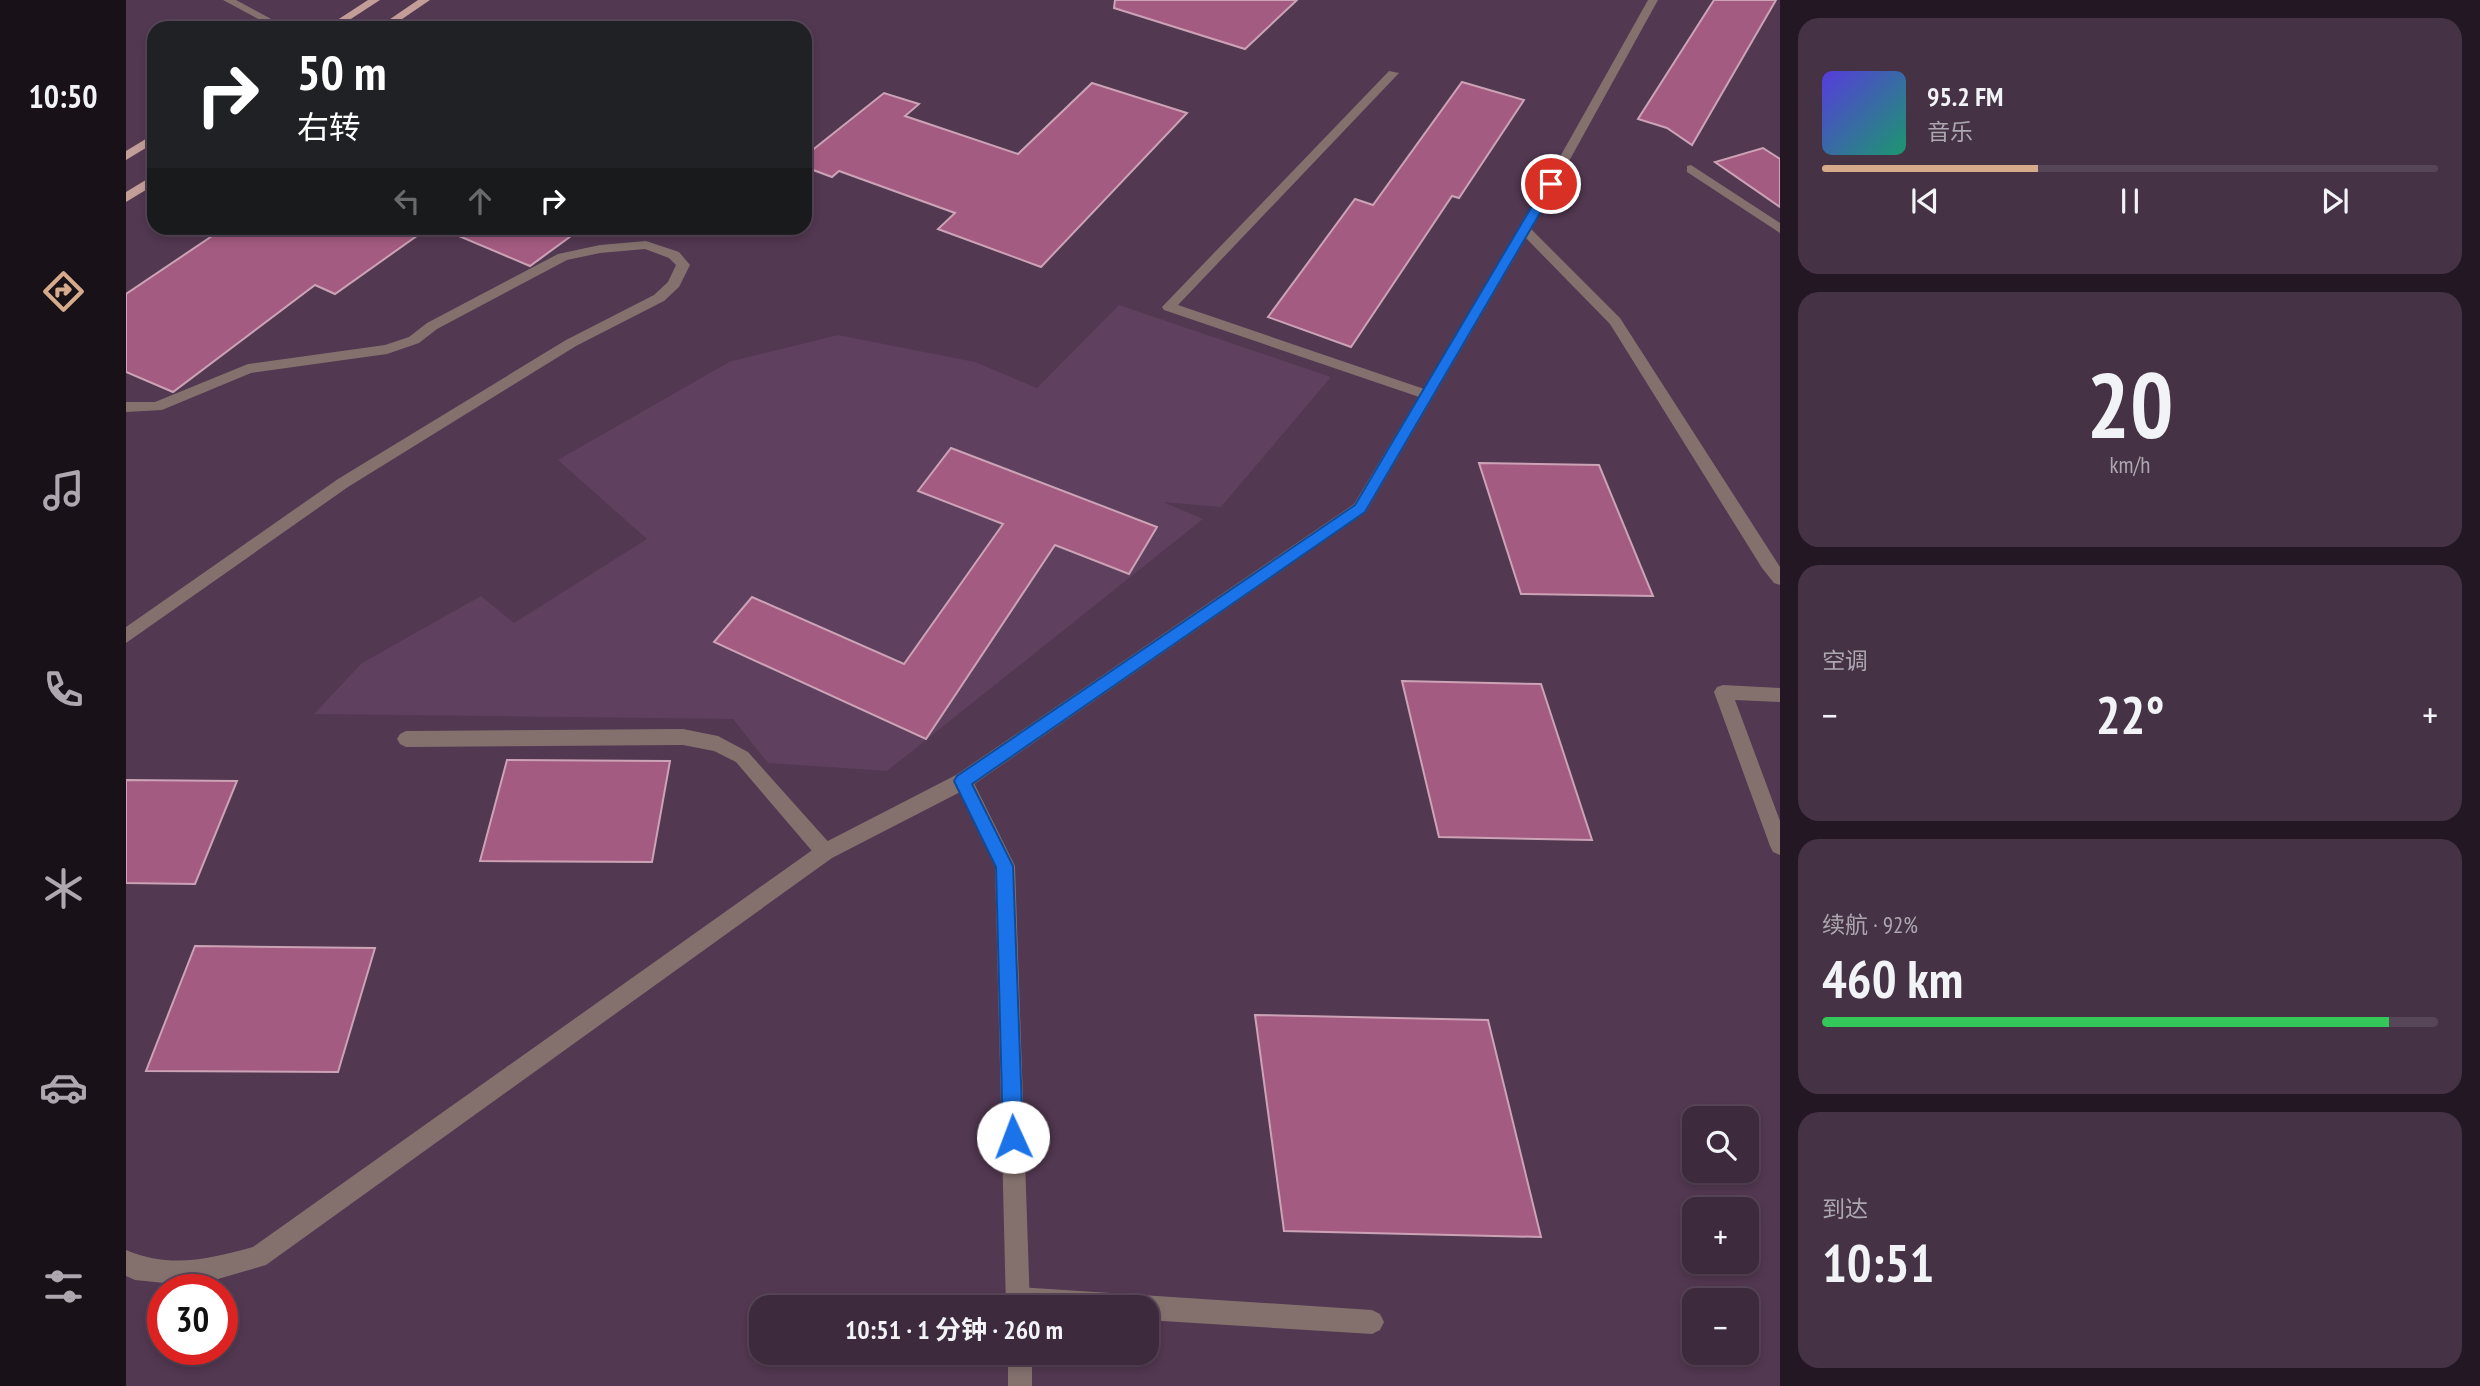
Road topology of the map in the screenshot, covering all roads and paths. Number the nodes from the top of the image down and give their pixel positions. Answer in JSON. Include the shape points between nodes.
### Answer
{"nodes":[{"id":1,"x":228,"y":0,"type":"edge"},
{"id":2,"x":375,"y":0,"type":"edge"},
{"id":3,"x":425,"y":0,"type":"edge"},
{"id":4,"x":1653,"y":0,"type":"edge"},
{"id":5,"x":269,"y":21,"type":"edge"},
{"id":6,"x":341,"y":21,"type":"edge"},
{"id":7,"x":393,"y":21,"type":"edge"},
{"id":8,"x":1393,"y":73,"type":"dead end"},
{"id":9,"x":147,"y":142,"type":"edge"},
{"id":10,"x":126,"y":156,"type":"edge"},
{"id":11,"x":1691,"y":169,"type":"dead end"},
{"id":12,"x":147,"y":184,"type":"edge"},
{"id":13,"x":126,"y":198,"type":"edge"},
{"id":14,"x":1780,"y":229,"type":"edge"},
{"id":15,"x":1525,"y":230,"type":"junction"},
{"id":16,"x":1428,"y":395,"type":"junction"},
{"id":17,"x":126,"y":407,"type":"edge"},
{"id":18,"x":1780,"y":579,"type":"edge"},
{"id":19,"x":126,"y":636,"type":"edge"},
{"id":20,"x":1780,"y":695,"type":"edge"},
{"id":21,"x":406,"y":739,"type":"dead end"},
{"id":22,"x":963,"y":781,"type":"junction"},
{"id":23,"x":1780,"y":846,"type":"edge"},
{"id":24,"x":825,"y":852,"type":"junction"},
{"id":25,"x":126,"y":1262,"type":"edge"},
{"id":26,"x":1018,"y":1295,"type":"edge"},
{"id":27,"x":1159,"y":1309,"type":"edge"},
{"id":28,"x":1371,"y":1322,"type":"dead end"},
{"id":29,"x":1020,"y":1365,"type":"edge"},
{"id":30,"x":1020,"y":1386,"type":"edge"}],
"edges":[{"from":1,"to":5,"type":"street"},
{"from":2,"to":6,"type":"main road"},
{"from":3,"to":7,"type":"main road"},
{"from":4,"to":15,"type":"street"},
{"from":8,"to":16,"type":"street","via":[[1169,307]]},
{"from":9,"to":10,"type":"main road"},
{"from":11,"to":14,"type":"street"},
{"from":12,"to":13,"type":"main road"},
{"from":15,"to":16,"type":"street"},
{"from":15,"to":18,"type":"street","via":[[1615,321]]},
{"from":16,"to":22,"type":"street","via":[[1360,508]]},
{"from":17,"to":19,"type":"street","via":[[157,407],[248,369],[387,349],[414,340],[563,257],[646,245],[674,255],[683,265],[674,284],[659,298],[571,343],[343,483]]},
{"from":20,"to":23,"type":"street","via":[[1723,692]]},
{"from":21,"to":24,"type":"street","via":[[683,737],[718,744],[742,757]]},
{"from":22,"to":24,"type":"street"},
{"from":22,"to":26,"type":"street","via":[[1005,866]]},
{"from":24,"to":25,"type":"street","via":[[258,1257],[194,1274],[135,1268]]},
{"from":27,"to":28,"type":"street"},
{"from":29,"to":30,"type":"street"}]}
